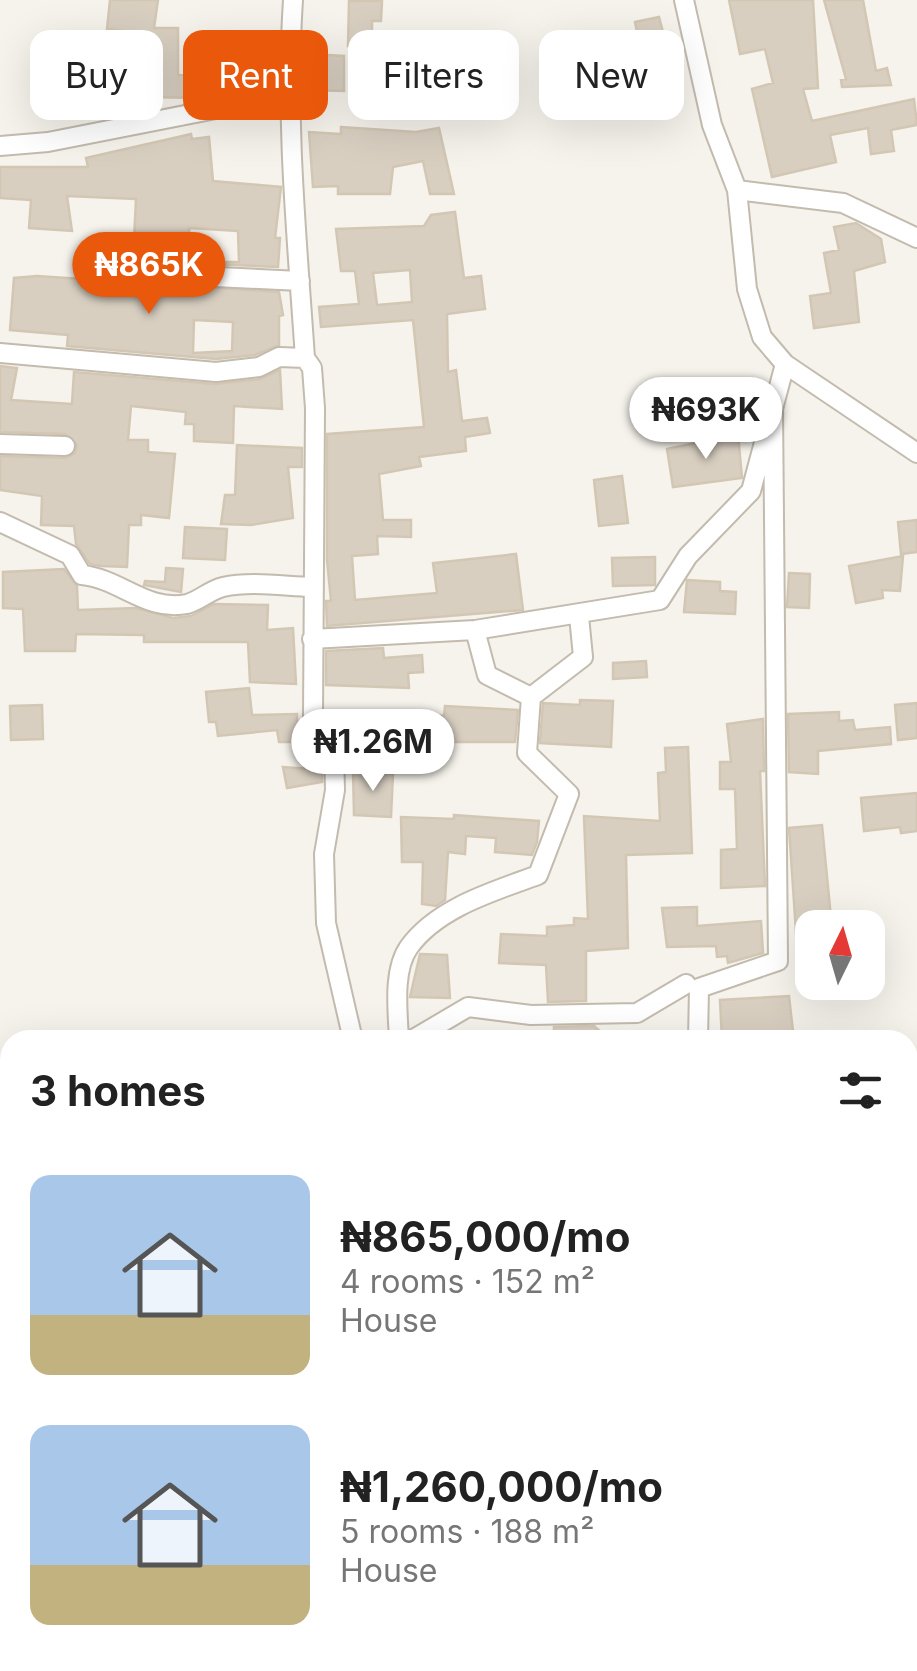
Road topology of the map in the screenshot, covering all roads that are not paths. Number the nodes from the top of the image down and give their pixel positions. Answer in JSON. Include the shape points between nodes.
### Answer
{"nodes":[{"id":1,"x":272,"y":0,"type":"edge"},
{"id":2,"x":684,"y":0,"type":"edge"},
{"id":3,"x":292,"y":4,"type":"edge"},
{"id":4,"x":292,"y":30,"type":"edge"},
{"id":5,"x":183,"y":115,"type":"edge"},
{"id":6,"x":291,"y":120,"type":"edge"},
{"id":7,"x":0,"y":146,"type":"edge"},
{"id":8,"x":737,"y":190,"type":"junction"},
{"id":9,"x":917,"y":238,"type":"edge"},
{"id":10,"x":113,"y":272,"type":"dead end"},
{"id":11,"x":300,"y":281,"type":"junction"},
{"id":12,"x":0,"y":354,"type":"edge"},
{"id":13,"x":305,"y":358,"type":"junction"},
{"id":14,"x":785,"y":364,"type":"junction"},
{"id":15,"x":773,"y":408,"type":"junction"},
{"id":16,"x":0,"y":444,"type":"edge"},
{"id":17,"x":66,"y":446,"type":"dead end"},
{"id":18,"x":917,"y":453,"type":"edge"},
{"id":19,"x":0,"y":522,"type":"edge"},
{"id":20,"x":311,"y":587,"type":"junction"},
{"id":21,"x":580,"y":616,"type":"junction"},
{"id":22,"x":475,"y":630,"type":"junction"},
{"id":23,"x":312,"y":639,"type":"junction"},
{"id":24,"x":531,"y":697,"type":"junction"},
{"id":25,"x":686,"y":984,"type":"dead end"},
{"id":26,"x":351,"y":1030,"type":"edge"},
{"id":27,"x":399,"y":1030,"type":"edge"},
{"id":28,"x":429,"y":1030,"type":"edge"},
{"id":29,"x":698,"y":1030,"type":"edge"}],
"edges":[{"from":1,"to":3,"type":"street"},
{"from":2,"to":8,"type":"street","via":[[712,125]]},
{"from":3,"to":4,"type":"street"},
{"from":5,"to":7,"type":"street"},
{"from":6,"to":11,"type":"street","via":[[290,194]]},
{"from":8,"to":9,"type":"street","via":[[843,203]]},
{"from":8,"to":14,"type":"street","via":[[747,289],[762,337]]},
{"from":10,"to":11,"type":"street"},
{"from":11,"to":13,"type":"street"},
{"from":12,"to":13,"type":"street","via":[[216,372],[259,367],[278,357]]},
{"from":13,"to":20,"type":"street","via":[[315,408]]},
{"from":14,"to":15,"type":"street"},
{"from":14,"to":18,"type":"street"},
{"from":15,"to":21,"type":"street","via":[[751,491],[688,556],[660,600]]},
{"from":15,"to":29,"type":"street","via":[[778,961],[698,988]]},
{"from":16,"to":17,"type":"street"},
{"from":19,"to":20,"type":"street","via":[[70,555],[82,576],[111,578],[128,594],[150,601],[186,604],[222,587]]},
{"from":20,"to":23,"type":"street"},
{"from":21,"to":22,"type":"street"},
{"from":21,"to":24,"type":"street","via":[[583,657]]},
{"from":22,"to":23,"type":"street"},
{"from":22,"to":24,"type":"street","via":[[487,675]]},
{"from":23,"to":26,"type":"street","via":[[313,717],[334,752],[336,790],[324,854],[326,923]]},
{"from":24,"to":27,"type":"street","via":[[528,753],[569,794],[538,875],[451,912],[408,948],[398,985]]},
{"from":25,"to":28,"type":"street","via":[[636,1013],[531,1015],[468,1007]]}]}
